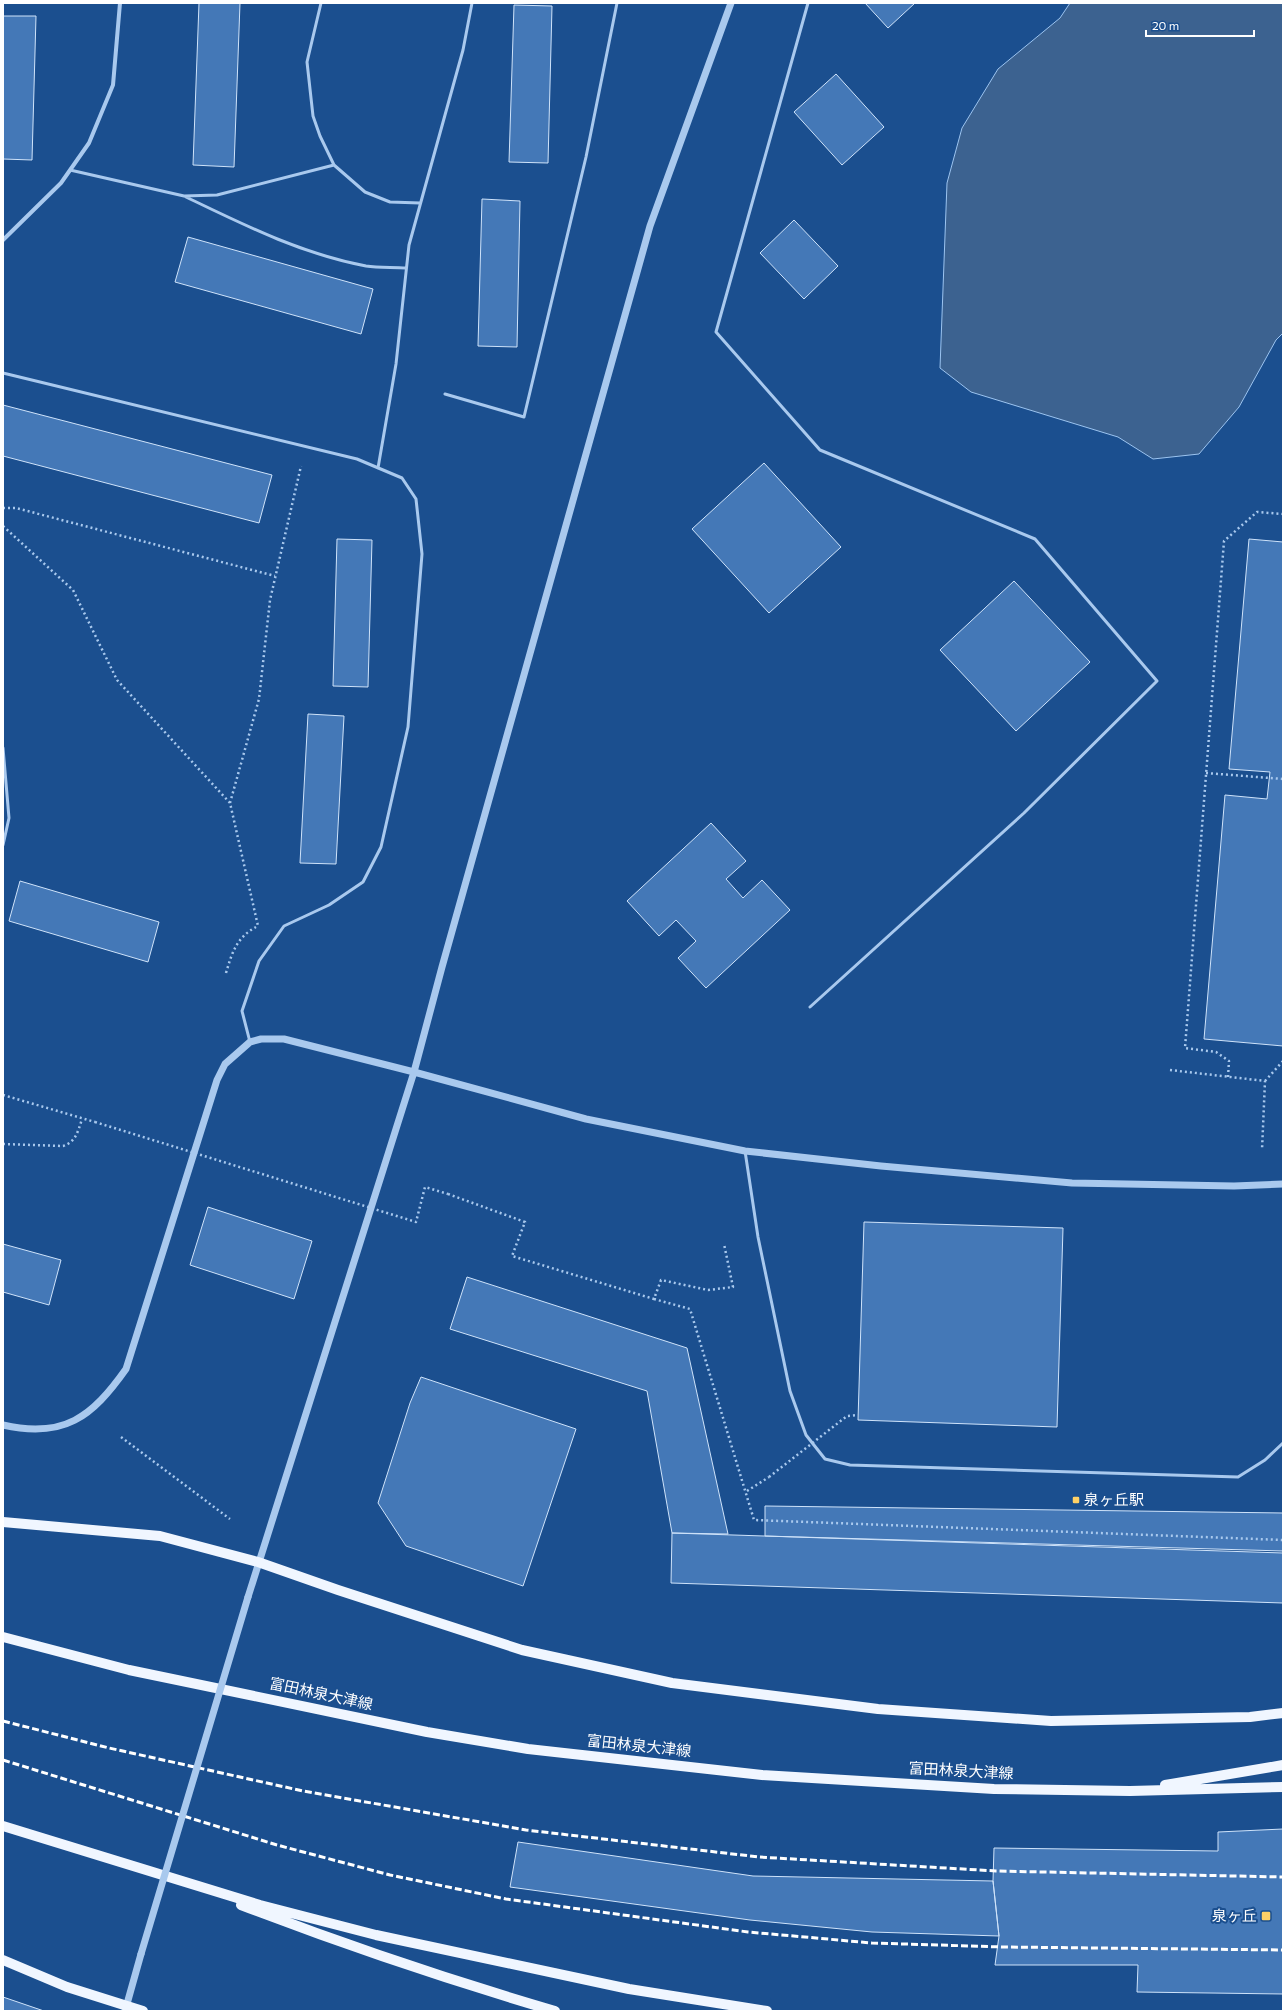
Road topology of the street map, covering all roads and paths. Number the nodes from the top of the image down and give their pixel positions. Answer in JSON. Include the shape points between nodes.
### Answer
{"nodes":[{"id":1,"x":120,"y":3,"type":"edge"},
{"id":2,"x":321,"y":3,"type":"edge"},
{"id":3,"x":472,"y":3,"type":"edge"},
{"id":4,"x":617,"y":3,"type":"edge"},
{"id":5,"x":731,"y":3,"type":"edge"},
{"id":6,"x":808,"y":3,"type":"edge"},
{"id":7,"x":334,"y":165,"type":"junction"},
{"id":8,"x":70,"y":170,"type":"junction"},
{"id":9,"x":184,"y":196,"type":"junction"},
{"id":10,"x":420,"y":203,"type":"junction"},
{"id":11,"x":3,"y":240,"type":"edge"},
{"id":12,"x":406,"y":268,"type":"junction"},
{"id":13,"x":3,"y":373,"type":"edge"},
{"id":14,"x":445,"y":394,"type":"dead end"},
{"id":15,"x":306,"y":446,"type":"junction"},
{"id":16,"x":300,"y":468,"type":"junction"},
{"id":17,"x":378,"y":468,"type":"junction"},
{"id":18,"x":308,"y":470,"type":"dead end"},
{"id":19,"x":3,"y":508,"type":"edge"},
{"id":20,"x":1283,"y":514,"type":"edge"},
{"id":21,"x":3,"y":526,"type":"edge"},
{"id":22,"x":275,"y":576,"type":"junction"},
{"id":23,"x":3,"y":748,"type":"edge"},
{"id":24,"x":1206,"y":773,"type":"junction"},
{"id":25,"x":1283,"y":779,"type":"edge"},
{"id":26,"x":230,"y":803,"type":"junction"},
{"id":27,"x":3,"y":845,"type":"edge"},
{"id":28,"x":263,"y":923,"type":"dead end"},
{"id":29,"x":258,"y":926,"type":"junction"},
{"id":30,"x":226,"y":973,"type":"dead end"},
{"id":31,"x":810,"y":1007,"type":"dead end"},
{"id":32,"x":250,"y":1042,"type":"junction"},
{"id":33,"x":1283,"y":1061,"type":"edge"},
{"id":34,"x":1170,"y":1070,"type":"dead end"},
{"id":35,"x":414,"y":1072,"type":"junction"},
{"id":36,"x":1228,"y":1077,"type":"junction"},
{"id":37,"x":1265,"y":1081,"type":"junction"},
{"id":38,"x":3,"y":1095,"type":"edge"},
{"id":39,"x":82,"y":1119,"type":"junction"},
{"id":40,"x":3,"y":1144,"type":"edge"},
{"id":41,"x":1262,"y":1150,"type":"dead end"},
{"id":42,"x":745,"y":1151,"type":"junction"},
{"id":43,"x":1283,"y":1184,"type":"edge"},
{"id":44,"x":724,"y":1244,"type":"dead end"},
{"id":45,"x":654,"y":1299,"type":"junction"},
{"id":46,"x":858,"y":1415,"type":"dead end"},
{"id":47,"x":3,"y":1425,"type":"edge"},
{"id":48,"x":121,"y":1437,"type":"dead end"},
{"id":49,"x":1283,"y":1443,"type":"edge"},
{"id":50,"x":747,"y":1491,"type":"junction"},
{"id":51,"x":230,"y":1519,"type":"dead end"},
{"id":52,"x":3,"y":1522,"type":"edge"},
{"id":53,"x":1283,"y":1540,"type":"edge"},
{"id":54,"x":258,"y":1562,"type":"junction"},
{"id":55,"x":3,"y":1637,"type":"edge"},
{"id":56,"x":1283,"y":1713,"type":"edge"},
{"id":57,"x":1283,"y":1765,"type":"edge"},
{"id":58,"x":1283,"y":1787,"type":"edge"},
{"id":59,"x":1130,"y":1791,"type":"junction"},
{"id":60,"x":3,"y":1826,"type":"edge"},
{"id":61,"x":147,"y":1870,"type":"junction"},
{"id":62,"x":3,"y":1960,"type":"edge"},
{"id":63,"x":126,"y":2009,"type":"edge"},
{"id":64,"x":143,"y":2011,"type":"edge"},
{"id":65,"x":555,"y":2011,"type":"edge"},
{"id":66,"x":767,"y":2011,"type":"edge"}],
"edges":[{"from":1,"to":8,"type":"street","via":[[113,84],[89,143]]},
{"from":2,"to":7,"type":"lane","via":[[307,62],[313,116]]},
{"from":3,"to":10,"type":"lane","via":[[463,50]]},
{"from":4,"to":14,"type":"lane","via":[[586,157],[524,417]]},
{"from":5,"to":35,"type":"street","via":[[650,226]]},
{"from":6,"to":31,"type":"lane","via":[[716,332],[820,450],[1035,539],[1157,681],[1024,813]]},
{"from":7,"to":9,"type":"lane","via":[[217,195]]},
{"from":7,"to":10,"type":"lane","via":[[365,192],[390,202]]},
{"from":8,"to":9,"type":"lane"},
{"from":8,"to":11,"type":"street","via":[[61,183]]},
{"from":9,"to":12,"type":"lane","via":[[259,232],[318,254],[368,266]]},
{"from":10,"to":12,"type":"lane"},
{"from":12,"to":17,"type":"lane","via":[[396,364]]},
{"from":13,"to":15,"type":"lane"},
{"from":15,"to":16,"type":"path"},
{"from":15,"to":17,"type":"lane","via":[[357,459]]},
{"from":16,"to":18,"type":"path"},
{"from":16,"to":22,"type":"path"},
{"from":17,"to":32,"type":"lane","via":[[402,478],[416,499],[422,554],[408,727],[381,847],[363,882],[329,905],[284,926],[260,961],[242,1011]]},
{"from":19,"to":22,"type":"path","via":[[16,508]]},
{"from":20,"to":24,"type":"path","via":[[1257,512],[1224,541]]},
{"from":21,"to":26,"type":"path","via":[[73,590],[118,680]]},
{"from":22,"to":26,"type":"path","via":[[259,699]]},
{"from":23,"to":27,"type":"lane","via":[[9,818]]},
{"from":24,"to":25,"type":"path"},
{"from":24,"to":36,"type":"path","via":[[1185,1048],[1216,1052],[1229,1061]]},
{"from":26,"to":29,"type":"path"},
{"from":28,"to":29,"type":"path"},
{"from":29,"to":30,"type":"path","via":[[245,933],[234,948]]},
{"from":32,"to":35,"type":"street","via":[[261,1039],[284,1039]]},
{"from":32,"to":47,"type":"street","via":[[225,1064],[217,1080],[126,1370],[107,1395],[88,1413],[61,1427],[23,1430]]},
{"from":33,"to":37,"type":"path"},
{"from":34,"to":36,"type":"path"},
{"from":35,"to":42,"type":"street","via":[[586,1119]]},
{"from":35,"to":54,"type":"street"},
{"from":36,"to":37,"type":"path"},
{"from":37,"to":41,"type":"path"},
{"from":38,"to":39,"type":"path"},
{"from":39,"to":40,"type":"path","via":[[70,1144]]},
{"from":39,"to":45,"type":"path","bridge":true,"via":[[416,1222],[425,1187],[448,1194],[525,1222],[512,1256]]},
{"from":42,"to":43,"type":"street","via":[[1072,1183],[1234,1186]]},
{"from":42,"to":49,"type":"lane","via":[[758,1236],[790,1391],[806,1435],[825,1459],[850,1465],[1238,1477],[1265,1460]]},
{"from":44,"to":45,"type":"path","via":[[733,1287],[708,1290],[661,1280]]},
{"from":45,"to":50,"type":"path","via":[[690,1309]]},
{"from":46,"to":50,"type":"path","bridge":true,"via":[[847,1416]]},
{"from":48,"to":51,"type":"path"},
{"from":50,"to":53,"type":"path","via":[[754,1520]]},
{"from":52,"to":54,"type":"main road","via":[[160,1536]]},
{"from":54,"to":56,"type":"main road","via":[[522,1650],[672,1683],[878,1708],[1051,1721],[1250,1717]]},
{"from":54,"to":63,"type":"street","bridge":true,"via":[[140,1954]]},
{"from":55,"to":59,"type":"main road","name":"富田林泉大津線","via":[[129,1670],[427,1732],[528,1749],[762,1775],[994,1788]]},
{"from":57,"to":59,"type":"main road"},
{"from":58,"to":59,"type":"main road","name":"富田林泉大津線"},
{"from":60,"to":61,"type":"main road"},
{"from":61,"to":65,"type":"main road","via":[[338,1942],[469,1986]]},
{"from":61,"to":66,"type":"main road","via":[[260,1905],[376,1935],[629,1989]]},
{"from":62,"to":63,"type":"main road"},
{"from":63,"to":64,"type":"main road"}]}
